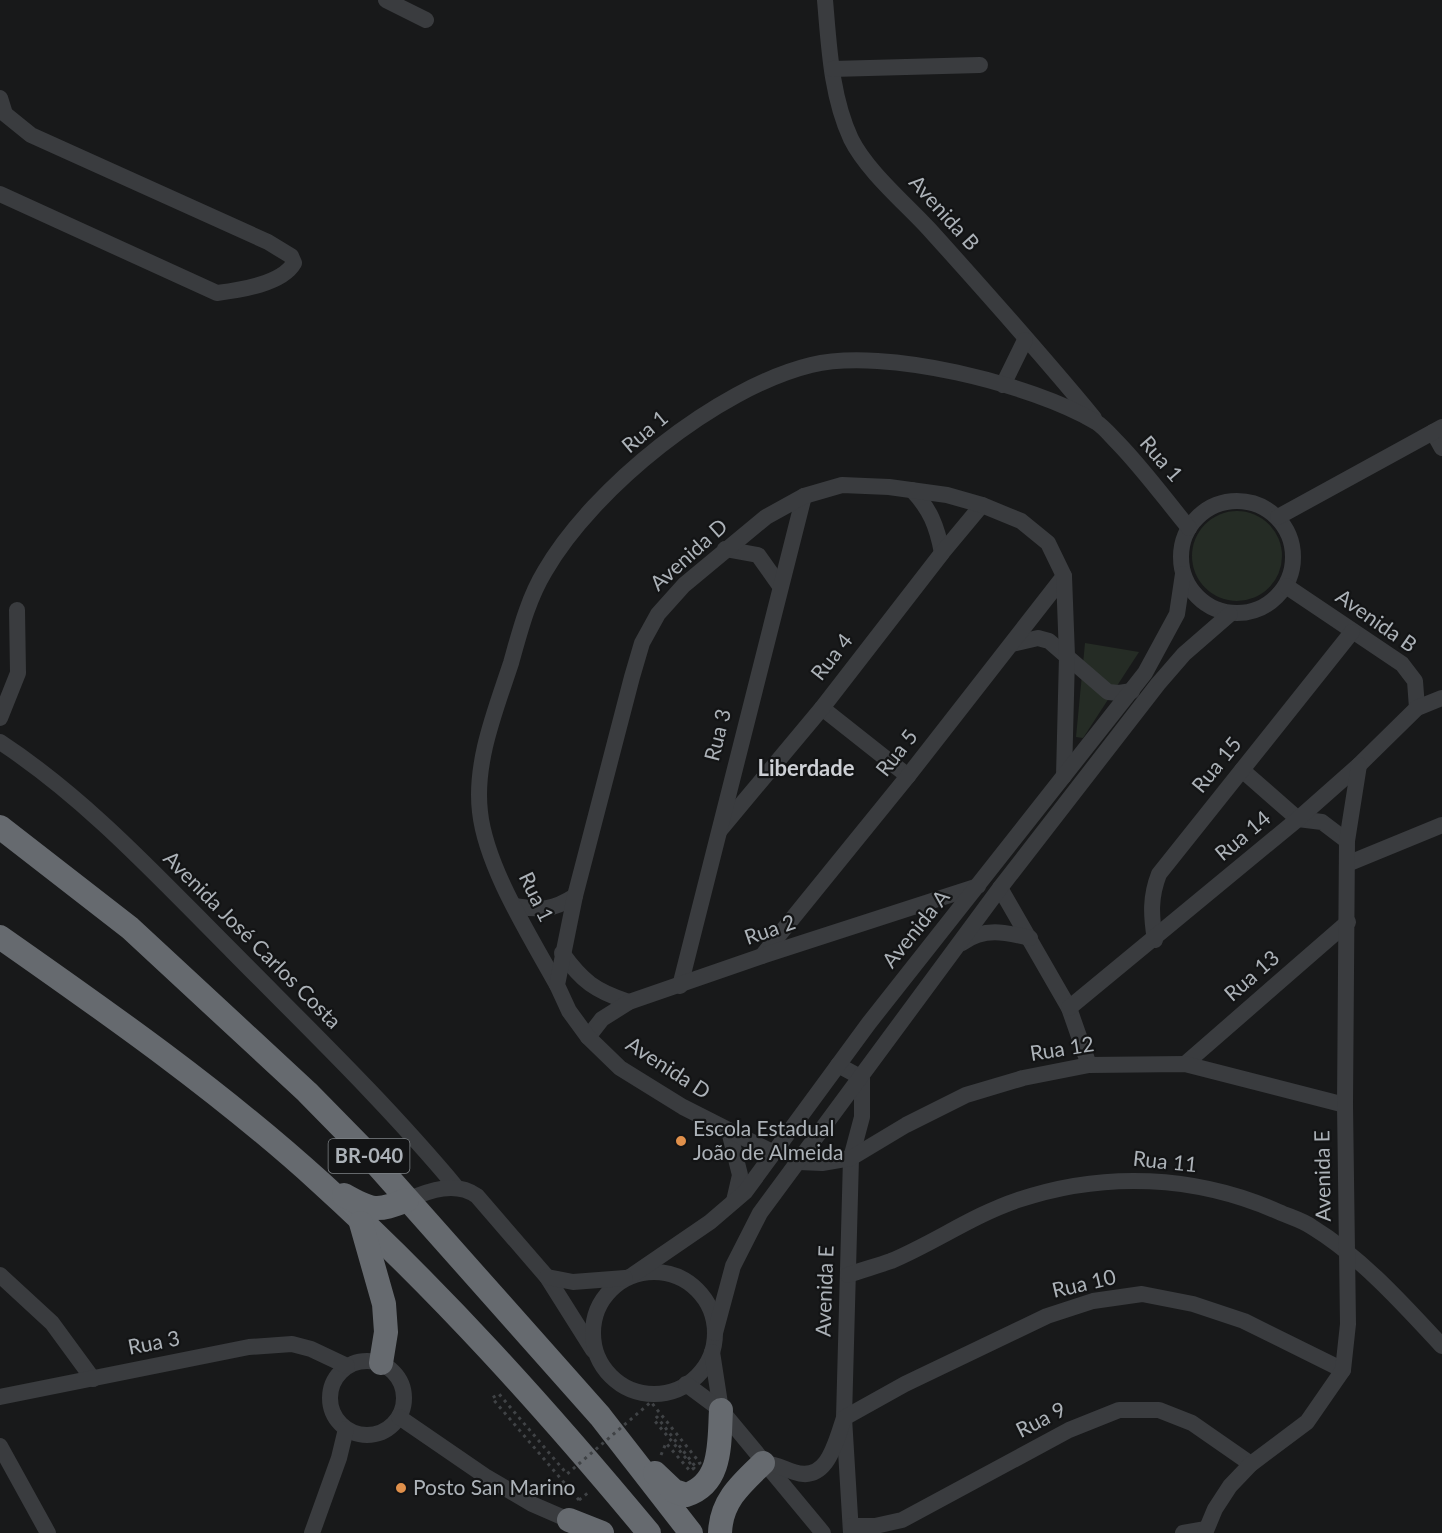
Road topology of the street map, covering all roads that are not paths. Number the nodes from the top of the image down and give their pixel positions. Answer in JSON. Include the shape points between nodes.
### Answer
{"nodes":[{"id":1,"x":386,"y":0,"type":"edge"},
{"id":2,"x":825,"y":0,"type":"edge"},
{"id":3,"x":426,"y":20,"type":"dead end"},
{"id":4,"x":980,"y":65,"type":"dead end"},
{"id":5,"x":832,"y":69,"type":"junction"},
{"id":6,"x":0,"y":98,"type":"edge"},
{"id":7,"x":0,"y":194,"type":"edge"},
{"id":8,"x":1025,"y":340,"type":"junction"},
{"id":9,"x":1003,"y":385,"type":"junction"},
{"id":10,"x":1098,"y":424,"type":"junction"},
{"id":11,"x":1438,"y":430,"type":"edge"},
{"id":12,"x":1442,"y":448,"type":"edge"},
{"id":13,"x":912,"y":490,"type":"junction"},
{"id":14,"x":804,"y":496,"type":"junction"},
{"id":15,"x":982,"y":505,"type":"junction"},
{"id":16,"x":1278,"y":517,"type":"junction"},
{"id":17,"x":1189,"y":528,"type":"junction"},
{"id":18,"x":725,"y":549,"type":"junction"},
{"id":19,"x":942,"y":553,"type":"junction"},
{"id":20,"x":1183,"y":574,"type":"junction"},
{"id":21,"x":1064,"y":576,"type":"junction"},
{"id":22,"x":780,"y":586,"type":"junction"},
{"id":23,"x":1286,"y":586,"type":"junction"},
{"id":24,"x":17,"y":610,"type":"dead end"},
{"id":25,"x":1230,"y":614,"type":"junction"},
{"id":26,"x":1352,"y":632,"type":"junction"},
{"id":27,"x":1012,"y":644,"type":"junction"},
{"id":28,"x":1067,"y":656,"type":"junction"},
{"id":29,"x":1132,"y":691,"type":"junction"},
{"id":30,"x":1442,"y":698,"type":"edge"},
{"id":31,"x":822,"y":708,"type":"junction"},
{"id":32,"x":1417,"y":708,"type":"junction"},
{"id":33,"x":0,"y":718,"type":"edge"},
{"id":34,"x":0,"y":742,"type":"edge"},
{"id":35,"x":1359,"y":765,"type":"junction"},
{"id":36,"x":1242,"y":770,"type":"junction"},
{"id":37,"x":908,"y":776,"type":"junction"},
{"id":38,"x":1064,"y":776,"type":"junction"},
{"id":39,"x":1298,"y":819,"type":"junction"},
{"id":40,"x":1442,"y":825,"type":"edge"},
{"id":41,"x":0,"y":827,"type":"edge"},
{"id":42,"x":716,"y":836,"type":"junction"},
{"id":43,"x":1347,"y":842,"type":"junction"},
{"id":44,"x":1347,"y":864,"type":"junction"},
{"id":45,"x":979,"y":886,"type":"junction"},
{"id":46,"x":1000,"y":888,"type":"junction"},
{"id":47,"x":575,"y":896,"type":"junction"},
{"id":48,"x":514,"y":906,"type":"junction"},
{"id":49,"x":1348,"y":922,"type":"junction"},
{"id":50,"x":0,"y":937,"type":"edge"},
{"id":51,"x":1030,"y":938,"type":"junction"},
{"id":52,"x":1155,"y":940,"type":"junction"},
{"id":53,"x":957,"y":946,"type":"junction"},
{"id":54,"x":562,"y":952,"type":"junction"},
{"id":55,"x":762,"y":956,"type":"junction"},
{"id":56,"x":557,"y":985,"type":"junction"},
{"id":57,"x":680,"y":987,"type":"junction"},
{"id":58,"x":629,"y":1002,"type":"junction"},
{"id":59,"x":1070,"y":1008,"type":"junction"},
{"id":60,"x":588,"y":1036,"type":"junction"},
{"id":61,"x":1185,"y":1064,"type":"junction"},
{"id":62,"x":838,"y":1065,"type":"junction"},
{"id":63,"x":1089,"y":1065,"type":"junction"},
{"id":64,"x":862,"y":1078,"type":"junction"},
{"id":65,"x":1345,"y":1105,"type":"junction"},
{"id":66,"x":729,"y":1131,"type":"junction"},
{"id":67,"x":774,"y":1153,"type":"junction"},
{"id":68,"x":852,"y":1158,"type":"junction"},
{"id":69,"x":800,"y":1162,"type":"junction"},
{"id":70,"x":320,"y":1182,"type":"junction"},
{"id":71,"x":457,"y":1188,"type":"junction"},
{"id":72,"x":407,"y":1200,"type":"junction"},
{"id":73,"x":734,"y":1201,"type":"junction"},
{"id":74,"x":361,"y":1223,"type":"junction"},
{"id":75,"x":1347,"y":1252,"type":"junction"},
{"id":76,"x":0,"y":1275,"type":"edge"},
{"id":77,"x":848,"y":1275,"type":"junction"},
{"id":78,"x":632,"y":1276,"type":"junction"},
{"id":79,"x":547,"y":1277,"type":"junction"},
{"id":80,"x":715,"y":1333,"type":"junction"},
{"id":81,"x":1442,"y":1346,"type":"edge"},
{"id":82,"x":712,"y":1352,"type":"junction"},
{"id":83,"x":598,"y":1358,"type":"junction"},
{"id":84,"x":381,"y":1363,"type":"junction"},
{"id":85,"x":342,"y":1370,"type":"junction"},
{"id":86,"x":1343,"y":1370,"type":"junction"},
{"id":87,"x":93,"y":1378,"type":"junction"},
{"id":88,"x":686,"y":1384,"type":"junction"},
{"id":89,"x":0,"y":1397,"type":"edge"},
{"id":90,"x":721,"y":1410,"type":"junction"},
{"id":91,"x":600,"y":1416,"type":"junction"},
{"id":92,"x":399,"y":1417,"type":"junction"},
{"id":93,"x":844,"y":1418,"type":"junction"},
{"id":94,"x":352,"y":1432,"type":"junction"},
{"id":95,"x":0,"y":1446,"type":"edge"},
{"id":96,"x":763,"y":1463,"type":"junction"},
{"id":97,"x":1251,"y":1464,"type":"junction"},
{"id":98,"x":576,"y":1518,"type":"edge"},
{"id":99,"x":851,"y":1530,"type":"edge"},
{"id":100,"x":1206,"y":1531,"type":"edge"},
{"id":101,"x":45,"y":1532,"type":"edge"},
{"id":102,"x":312,"y":1533,"type":"edge"},
{"id":103,"x":602,"y":1533,"type":"edge"},
{"id":104,"x":649,"y":1533,"type":"edge"},
{"id":105,"x":691,"y":1533,"type":"edge"},
{"id":106,"x":720,"y":1533,"type":"edge"},
{"id":107,"x":823,"y":1533,"type":"edge"},
{"id":108,"x":1183,"y":1533,"type":"edge"}],
"edges":[{"from":1,"to":3,"type":"street"},
{"from":2,"to":5,"type":"street","name":"Avenida B"},
{"from":4,"to":5,"type":"street"},
{"from":5,"to":8,"type":"street","name":"Avenida B","via":[[841,112],[863,158]]},
{"from":6,"to":7,"type":"street","via":[[5,114],[31,135],[268,242],[291,256],[294,263],[277,277],[237,291],[217,293]]},
{"from":8,"to":9,"type":"street"},
{"from":8,"to":10,"type":"street","name":"Avenida B"},
{"from":9,"to":10,"type":"street","name":"Rua 1"},
{"from":9,"to":48,"type":"street","name":"Rua 1","via":[[915,366],[867,361],[814,365],[765,380],[723,402],[684,428],[598,501],[544,571],[528,604],[489,735],[479,784],[480,813],[490,851]]},
{"from":10,"to":17,"type":"street","name":"Rua 1","via":[[1148,474]]},
{"from":11,"to":12,"type":"street"},
{"from":11,"to":16,"type":"street"},
{"from":13,"to":14,"type":"street","name":"Avenida D","via":[[842,485]]},
{"from":13,"to":15,"type":"street","name":"Avenida D"},
{"from":13,"to":19,"type":"street","via":[[927,506],[937,526]]},
{"from":14,"to":18,"type":"street","name":"Avenida D","via":[[766,517]]},
{"from":14,"to":22,"type":"street","name":"Rua 3"},
{"from":15,"to":19,"type":"street","name":"Rua 4"},
{"from":15,"to":21,"type":"street","name":"Avenida D","via":[[1021,521],[1048,543]]},
{"from":16,"to":17,"type":"street","via":[[1263,506],[1228,501],[1211,507]]},
{"from":16,"to":23,"type":"street","via":[[1294,548],[1294,566]]},
{"from":17,"to":20,"type":"street","via":[[1182,546]]},
{"from":18,"to":22,"type":"street","via":[[758,555]]},
{"from":18,"to":47,"type":"street","name":"Avenida D","via":[[658,614],[642,643]]},
{"from":19,"to":31,"type":"street","name":"Rua 4"},
{"from":20,"to":25,"type":"street","via":[[1201,601]]},
{"from":20,"to":29,"type":"street","name":"Avenida A","via":[[1177,614]]},
{"from":21,"to":27,"type":"street","name":"Rua 5"},
{"from":21,"to":28,"type":"street","name":"Avenida D"},
{"from":22,"to":42,"type":"street","name":"Rua 3"},
{"from":23,"to":25,"type":"street","via":[[1264,607]]},
{"from":23,"to":26,"type":"street","name":"Avenida B"},
{"from":24,"to":33,"type":"street","via":[[18,673]]},
{"from":25,"to":46,"type":"street","name":"Avenida A","via":[[1184,654],[1158,684]]},
{"from":26,"to":32,"type":"street","name":"Avenida B","via":[[1402,664],[1415,681]]},
{"from":26,"to":36,"type":"street","name":"Rua 15"},
{"from":27,"to":28,"type":"street","via":[[1038,638]]},
{"from":27,"to":37,"type":"street","name":"Rua 5"},
{"from":28,"to":29,"type":"street","via":[[1108,692]]},
{"from":28,"to":38,"type":"street","name":"Avenida D"},
{"from":29,"to":38,"type":"street","name":"Avenida A"},
{"from":30,"to":32,"type":"street","name":"Rua 14"},
{"from":31,"to":37,"type":"street"},
{"from":31,"to":42,"type":"street","name":"Rua 4"},
{"from":32,"to":35,"type":"street","name":"Rua 14"},
{"from":34,"to":71,"type":"street","name":"Avenida José Carlos Costa","via":[[73,796],[171,890],[376,1096]]},
{"from":35,"to":39,"type":"street","name":"Rua 14"},
{"from":35,"to":43,"type":"street","name":"Avenida E"},
{"from":36,"to":39,"type":"street"},
{"from":36,"to":52,"type":"street","name":"Rua 15","via":[[1159,873],[1152,892]]},
{"from":37,"to":55,"type":"street","name":"Rua 5"},
{"from":38,"to":45,"type":"street","name":"Avenida A"},
{"from":39,"to":43,"type":"street","via":[[1322,822]]},
{"from":39,"to":52,"type":"street","name":"Rua 14"},
{"from":40,"to":44,"type":"street"},
{"from":41,"to":72,"type":"highway","number":"BR-040","via":[[94,897],[222,1011],[315,1100]]},
{"from":42,"to":57,"type":"street","name":"Rua 3"},
{"from":43,"to":44,"type":"street","name":"Avenida E"},
{"from":44,"to":49,"type":"street","name":"Avenida E"},
{"from":45,"to":55,"type":"street","name":"Rua 2"},
{"from":45,"to":62,"type":"street","name":"Avenida A"},
{"from":46,"to":51,"type":"street"},
{"from":46,"to":53,"type":"street","name":"Avenida A"},
{"from":47,"to":48,"type":"street","via":[[559,907]]},
{"from":47,"to":54,"type":"street","name":"Avenida D"},
{"from":48,"to":56,"type":"street","name":"Rua 1"},
{"from":49,"to":61,"type":"street","name":"Rua 13"},
{"from":49,"to":65,"type":"street","name":"Avenida E"},
{"from":50,"to":70,"type":"highway","number":"BR-040","via":[[170,1059]]},
{"from":51,"to":53,"type":"street","via":[[991,931],[972,936]]},
{"from":51,"to":59,"type":"street"},
{"from":52,"to":59,"type":"street","name":"Rua 14"},
{"from":53,"to":64,"type":"street","name":"Avenida A"},
{"from":54,"to":56,"type":"street","name":"Avenida D"},
{"from":54,"to":58,"type":"street","via":[[579,976],[602,993]]},
{"from":55,"to":57,"type":"street","name":"Rua 2"},
{"from":56,"to":60,"type":"street","name":"Avenida D","via":[[569,1011]]},
{"from":57,"to":58,"type":"street","name":"Rua 2"},
{"from":58,"to":60,"type":"street","name":"Rua 2","via":[[602,1019]]},
{"from":59,"to":63,"type":"street"},
{"from":60,"to":66,"type":"street","name":"Avenida D","via":[[620,1068]]},
{"from":61,"to":63,"type":"street","name":"Rua 12"},
{"from":61,"to":65,"type":"street","name":"Rua 12"},
{"from":62,"to":64,"type":"street"},
{"from":62,"to":67,"type":"street","name":"Avenida A"},
{"from":63,"to":68,"type":"street","name":"Rua 12","via":[[1023,1078],[966,1095]]},
{"from":64,"to":68,"type":"street","name":"Avenida E","via":[[862,1117]]},
{"from":64,"to":69,"type":"street","name":"Avenida A"},
{"from":65,"to":75,"type":"street","name":"Avenida E"},
{"from":66,"to":67,"type":"street","name":"Avenida D"},
{"from":66,"to":73,"type":"street","via":[[740,1175]]},
{"from":67,"to":73,"type":"street","name":"Avenida A"},
{"from":68,"to":69,"type":"street","name":"Rua 12"},
{"from":68,"to":77,"type":"street","name":"Avenida E"},
{"from":69,"to":80,"type":"street","name":"Avenida A","via":[[760,1213],[733,1266]]},
{"from":70,"to":72,"type":"highway","via":[[374,1210]]},
{"from":70,"to":74,"type":"highway","number":"BR-040"},
{"from":71,"to":72,"type":"street"},
{"from":71,"to":79,"type":"street","name":"Avenida José Carlos Costa","via":[[477,1196]]},
{"from":72,"to":91,"type":"highway","number":"BR-040"},
{"from":73,"to":78,"type":"street","name":"Avenida A"},
{"from":74,"to":84,"type":"highway","via":[[384,1304],[386,1332]]},
{"from":74,"to":104,"type":"highway","number":"BR-040","via":[[474,1331]]},
{"from":75,"to":77,"type":"street","name":"Rua 11","via":[[1311,1226],[1238,1196],[1183,1183],[1117,1180],[1074,1184],[1018,1200],[892,1260]]},
{"from":75,"to":81,"type":"street","name":"Rua 11"},
{"from":75,"to":86,"type":"street","name":"Avenida E","via":[[1348,1324]]},
{"from":76,"to":87,"type":"street","via":[[52,1323]]},
{"from":77,"to":93,"type":"street","name":"Avenida E"},
{"from":78,"to":79,"type":"street","via":[[573,1282]]},
{"from":78,"to":80,"type":"street","via":[[663,1273],[690,1283],[704,1297]]},
{"from":78,"to":83,"type":"street","via":[[616,1284],[602,1299],[594,1318],[592,1339]]},
{"from":79,"to":83,"type":"street","name":"Avenida José Carlos Costa"},
{"from":80,"to":82,"type":"street"},
{"from":82,"to":88,"type":"street","via":[[702,1370]]},
{"from":82,"to":90,"type":"street"},
{"from":83,"to":88,"type":"street","via":[[609,1376],[626,1388],[646,1394],[667,1392]]},
{"from":84,"to":85,"type":"street","via":[[363,1360]]},
{"from":84,"to":92,"type":"street","via":[[400,1380],[404,1392]]},
{"from":85,"to":87,"type":"street","name":"Rua 3","via":[[317,1352],[292,1344],[249,1347]]},
{"from":85,"to":94,"type":"street","via":[[331,1386],[330,1404],[337,1421]]},
{"from":86,"to":93,"type":"street","name":"Rua 10","via":[[1244,1321],[1193,1304],[1142,1294],[1093,1301],[1047,1316]]},
{"from":86,"to":97,"type":"street","name":"Avenida E","via":[[1307,1422]]},
{"from":87,"to":89,"type":"street","name":"Rua 3"},
{"from":88,"to":90,"type":"street"},
{"from":90,"to":91,"type":"highway","via":[[714,1471],[705,1485],[686,1495],[663,1481]]},
{"from":90,"to":96,"type":"street"},
{"from":91,"to":105,"type":"highway","number":"BR-040"},
{"from":92,"to":94,"type":"street","via":[[381,1432]]},
{"from":92,"to":98,"type":"street","via":[[532,1504]]},
{"from":93,"to":96,"type":"street","via":[[831,1457],[823,1467],[809,1474]]},
{"from":93,"to":99,"type":"street","name":"Avenida E"},
{"from":94,"to":102,"type":"street"},
{"from":95,"to":101,"type":"street"},
{"from":96,"to":106,"type":"highway","via":[[727,1503]]},
{"from":96,"to":107,"type":"street"},
{"from":97,"to":99,"type":"street","name":"Rua 9","via":[[1192,1423],[1160,1410],[1119,1410],[1069,1430],[902,1520]]},
{"from":97,"to":100,"type":"street","name":"Avenida E","via":[[1230,1486]]},
{"from":98,"to":103,"type":"highway"},
{"from":100,"to":108,"type":"street"}]}
